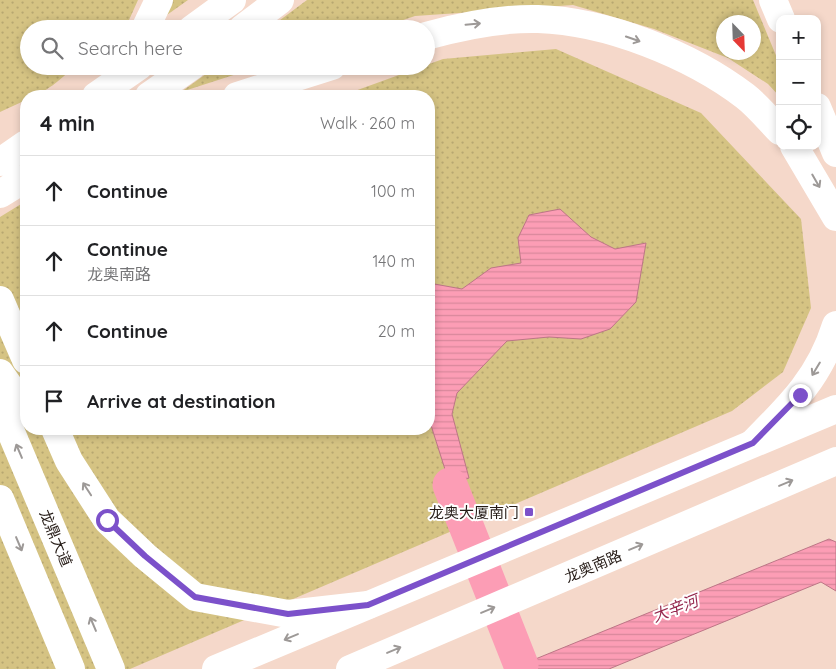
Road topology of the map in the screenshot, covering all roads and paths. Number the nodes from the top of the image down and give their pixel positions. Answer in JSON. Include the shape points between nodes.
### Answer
{"nodes":[{"id":1,"x":159,"y":0,"type":"edge"},
{"id":2,"x":232,"y":0,"type":"edge"},
{"id":3,"x":280,"y":0,"type":"edge"},
{"id":4,"x":773,"y":0,"type":"edge"},
{"id":5,"x":779,"y":15,"type":"edge"},
{"id":6,"x":149,"y":20,"type":"edge"},
{"id":7,"x":204,"y":20,"type":"edge"},
{"id":8,"x":254,"y":20,"type":"edge"},
{"id":9,"x":435,"y":33,"type":"edge"},
{"id":10,"x":123,"y":75,"type":"edge"},
{"id":11,"x":179,"y":75,"type":"edge"},
{"id":12,"x":304,"y":75,"type":"edge"},
{"id":13,"x":111,"y":82,"type":"edge"},
{"id":14,"x":158,"y":90,"type":"edge"},
{"id":15,"x":256,"y":90,"type":"edge"},
{"id":16,"x":821,"y":116,"type":"edge"},
{"id":17,"x":776,"y":127,"type":"edge"},
{"id":18,"x":20,"y":148,"type":"edge"},
{"id":19,"x":796,"y":150,"type":"edge"},
{"id":20,"x":836,"y":152,"type":"edge"},
{"id":21,"x":0,"y":162,"type":"edge"},
{"id":22,"x":836,"y":216,"type":"edge"},
{"id":23,"x":0,"y":300,"type":"edge"},
{"id":24,"x":836,"y":326,"type":"edge"},
{"id":25,"x":20,"y":345,"type":"edge"},
{"id":26,"x":0,"y":373,"type":"edge"},
{"id":27,"x":20,"y":401,"type":"edge"},
{"id":28,"x":0,"y":406,"type":"edge"},
{"id":29,"x":836,"y":409,"type":"edge"},
{"id":30,"x":51,"y":435,"type":"edge"},
{"id":31,"x":753,"y":443,"type":"junction"},
{"id":32,"x":836,"y":461,"type":"edge"},
{"id":33,"x":0,"y":499,"type":"edge"},
{"id":34,"x":368,"y":605,"type":"junction"},
{"id":35,"x":71,"y":669,"type":"edge"},
{"id":36,"x":111,"y":669,"type":"edge"},
{"id":37,"x":216,"y":669,"type":"edge"},
{"id":38,"x":350,"y":669,"type":"edge"}],
"edges":[{"from":1,"to":6,"type":"main road"},
{"from":2,"to":7,"type":"main road"},
{"from":3,"to":8,"type":"main road"},
{"from":4,"to":5,"type":"main road"},
{"from":9,"to":17,"type":"main road","one_way":true,"via":[[465,25],[538,19],[602,28],[674,53],[746,96]]},
{"from":10,"to":13,"type":"main road"},
{"from":11,"to":14,"type":"main road"},
{"from":12,"to":15,"type":"main road"},
{"from":16,"to":20,"type":"main road"},
{"from":18,"to":21,"type":"main road"},
{"from":19,"to":22,"type":"main road","one_way":true},
{"from":23,"to":25,"type":"main road"},
{"from":24,"to":31,"type":"main road","one_way":true,"via":[[830,346],[800,395]]},
{"from":26,"to":27,"type":"main road"},
{"from":36,"to":28,"type":"main road","name":"龙鼎大道","one_way":true},
{"from":29,"to":31,"type":"main road"},
{"from":34,"to":30,"type":"main road","one_way":true,"via":[[288,614],[195,597],[107,520]]},
{"from":31,"to":34,"type":"main road"},
{"from":38,"to":32,"type":"main road","name":"龙奥南路","one_way":true},
{"from":33,"to":35,"type":"main road","one_way":true},
{"from":34,"to":37,"type":"main road","one_way":true}]}
